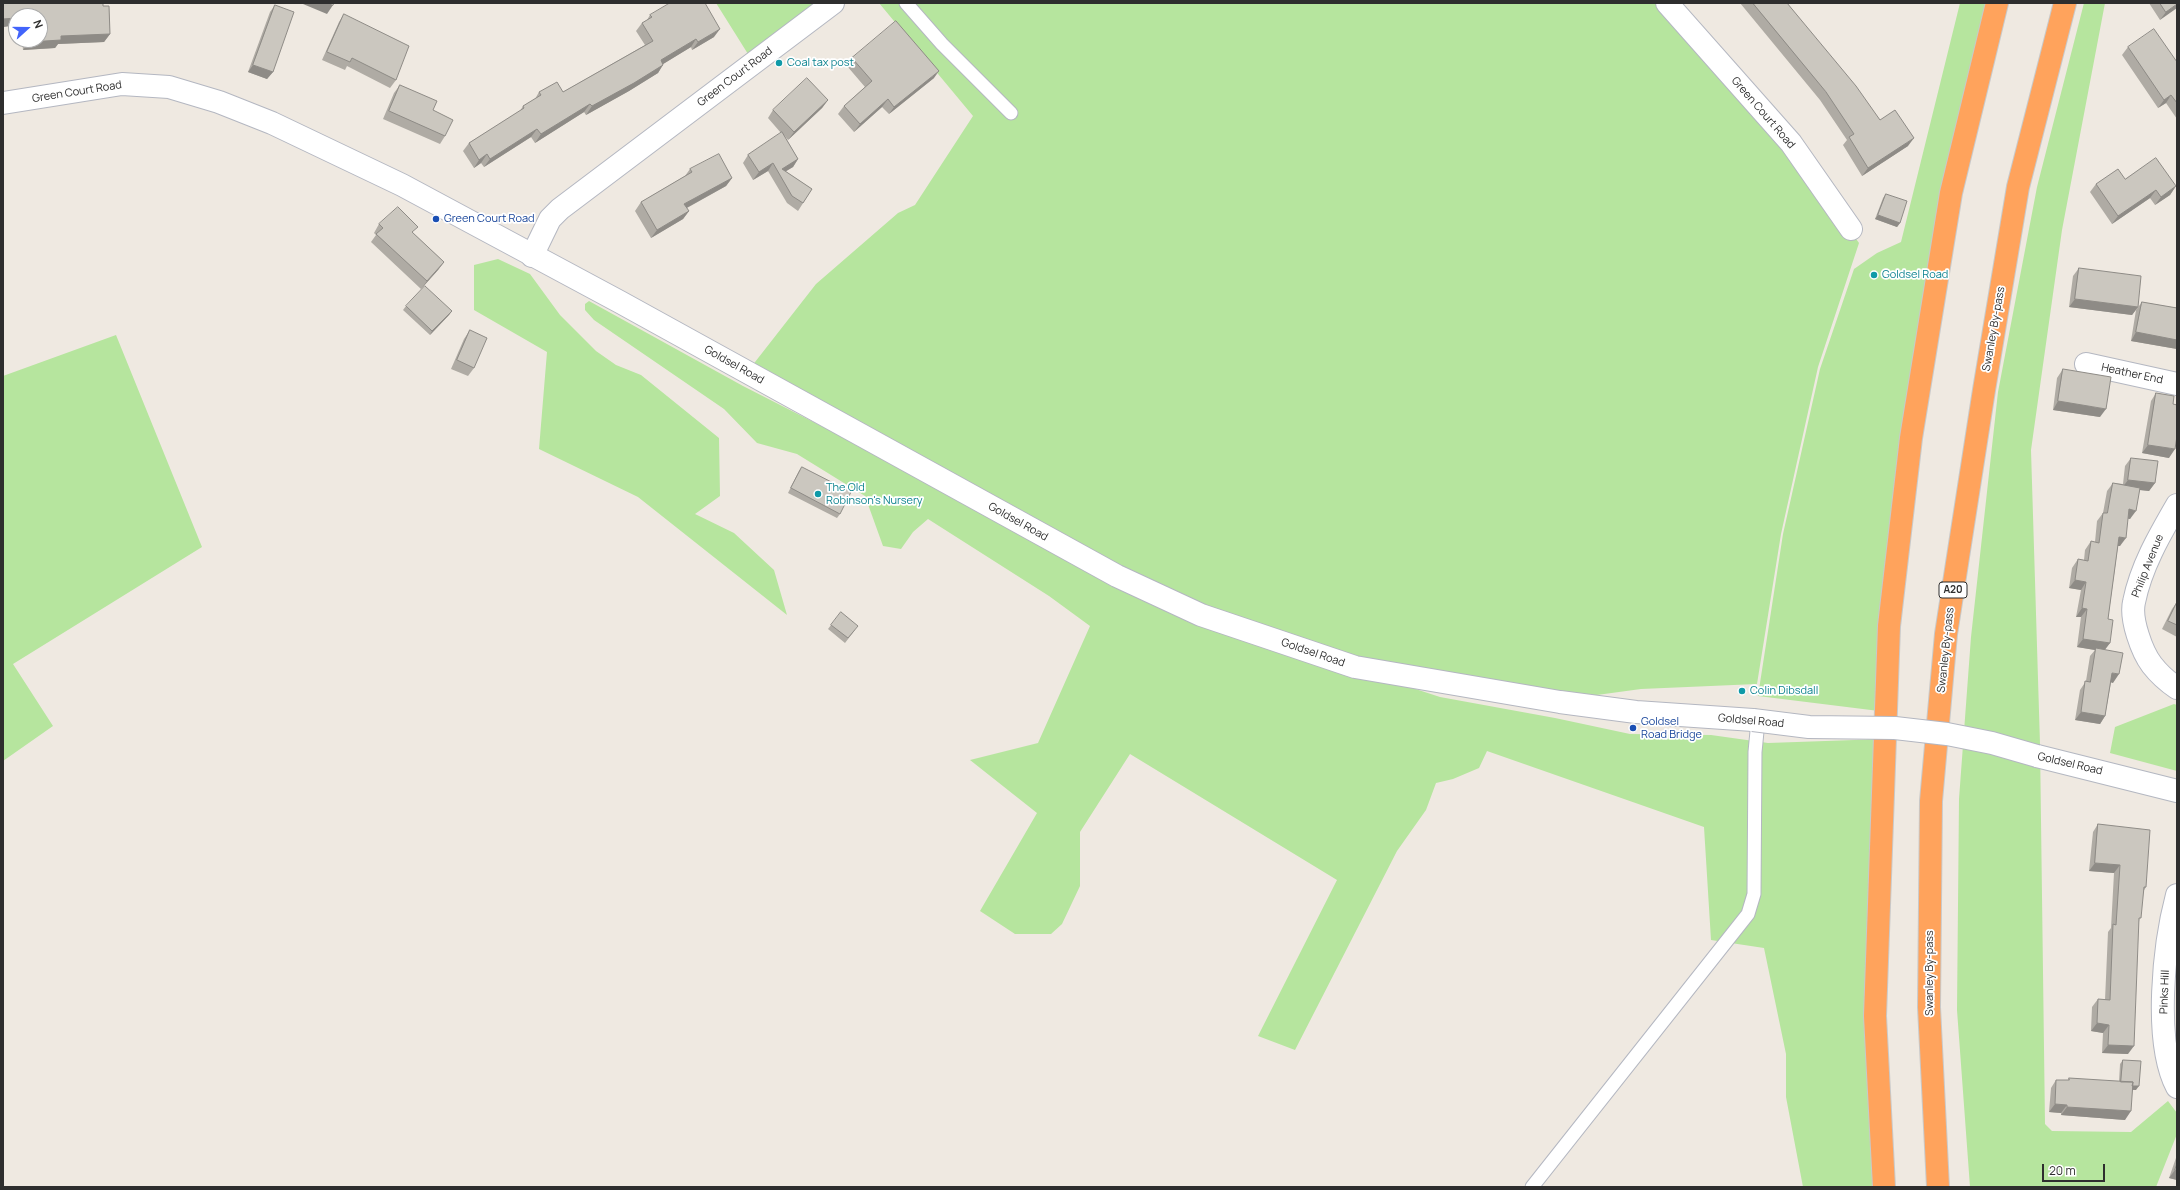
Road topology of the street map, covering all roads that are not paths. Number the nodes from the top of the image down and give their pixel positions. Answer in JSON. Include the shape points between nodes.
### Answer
{"nodes":[{"id":1,"x":833,"y":3,"type":"edge"},
{"id":2,"x":906,"y":3,"type":"edge"},
{"id":3,"x":1667,"y":3,"type":"edge"},
{"id":4,"x":1997,"y":3,"type":"edge"},
{"id":5,"x":2065,"y":3,"type":"edge"},
{"id":6,"x":3,"y":104,"type":"edge"},
{"id":7,"x":1011,"y":113,"type":"dead end"},
{"id":8,"x":1851,"y":229,"type":"dead end"},
{"id":9,"x":532,"y":256,"type":"junction"},
{"id":10,"x":2086,"y":364,"type":"dead end"},
{"id":11,"x":2177,"y":384,"type":"edge"},
{"id":12,"x":2177,"y":505,"type":"edge"},
{"id":13,"x":2177,"y":688,"type":"edge"},
{"id":14,"x":1755,"y":720,"type":"junction"},
{"id":15,"x":2177,"y":791,"type":"edge"},
{"id":16,"x":2176,"y":900,"type":"edge"},
{"id":17,"x":2177,"y":1087,"type":"edge"},
{"id":18,"x":1532,"y":1187,"type":"edge"},
{"id":19,"x":1884,"y":1187,"type":"edge"},
{"id":20,"x":1938,"y":1187,"type":"edge"}],
"edges":[{"from":1,"to":9,"type":"main road","name":"Green Court Road","via":[[560,209],[550,219]]},
{"from":2,"to":7,"type":"lane","via":[[942,44]]},
{"from":3,"to":8,"type":"main road","name":"Green Court Road","via":[[1791,143]]},
{"from":4,"to":19,"type":"highway","via":[[1951,193],[1911,438],[1889,626],[1875,1016]]},
{"from":5,"to":20,"type":"highway","name":"Swanley By-pass","number":"A20","via":[[2018,187],[1946,634],[1931,801],[1929,1007]]},
{"from":6,"to":9,"type":"main road","name":"Green Court Road","via":[[122,84],[169,87],[219,102],[320,144],[402,185]]},
{"from":9,"to":14,"type":"main road","name":"Goldsel Road","via":[[1117,576],[1201,615],[1355,667],[1560,702],[1636,712]]},
{"from":10,"to":11,"type":"main road","name":"Heather End"},
{"from":12,"to":13,"type":"main road","name":"Philip Avenue","via":[[2155,544],[2133,604],[2134,622],[2152,665]]},
{"from":14,"to":15,"type":"main road","name":"Goldsel Road","bridge":true,"via":[[1809,727],[1895,728],[1947,734],[1992,743]]},
{"from":14,"to":18,"type":"lane","via":[[1754,894],[1748,914]]},
{"from":16,"to":17,"type":"main road","name":"Pinks Hill","via":[[2166,958],[2163,1010],[2167,1054]]}]}
